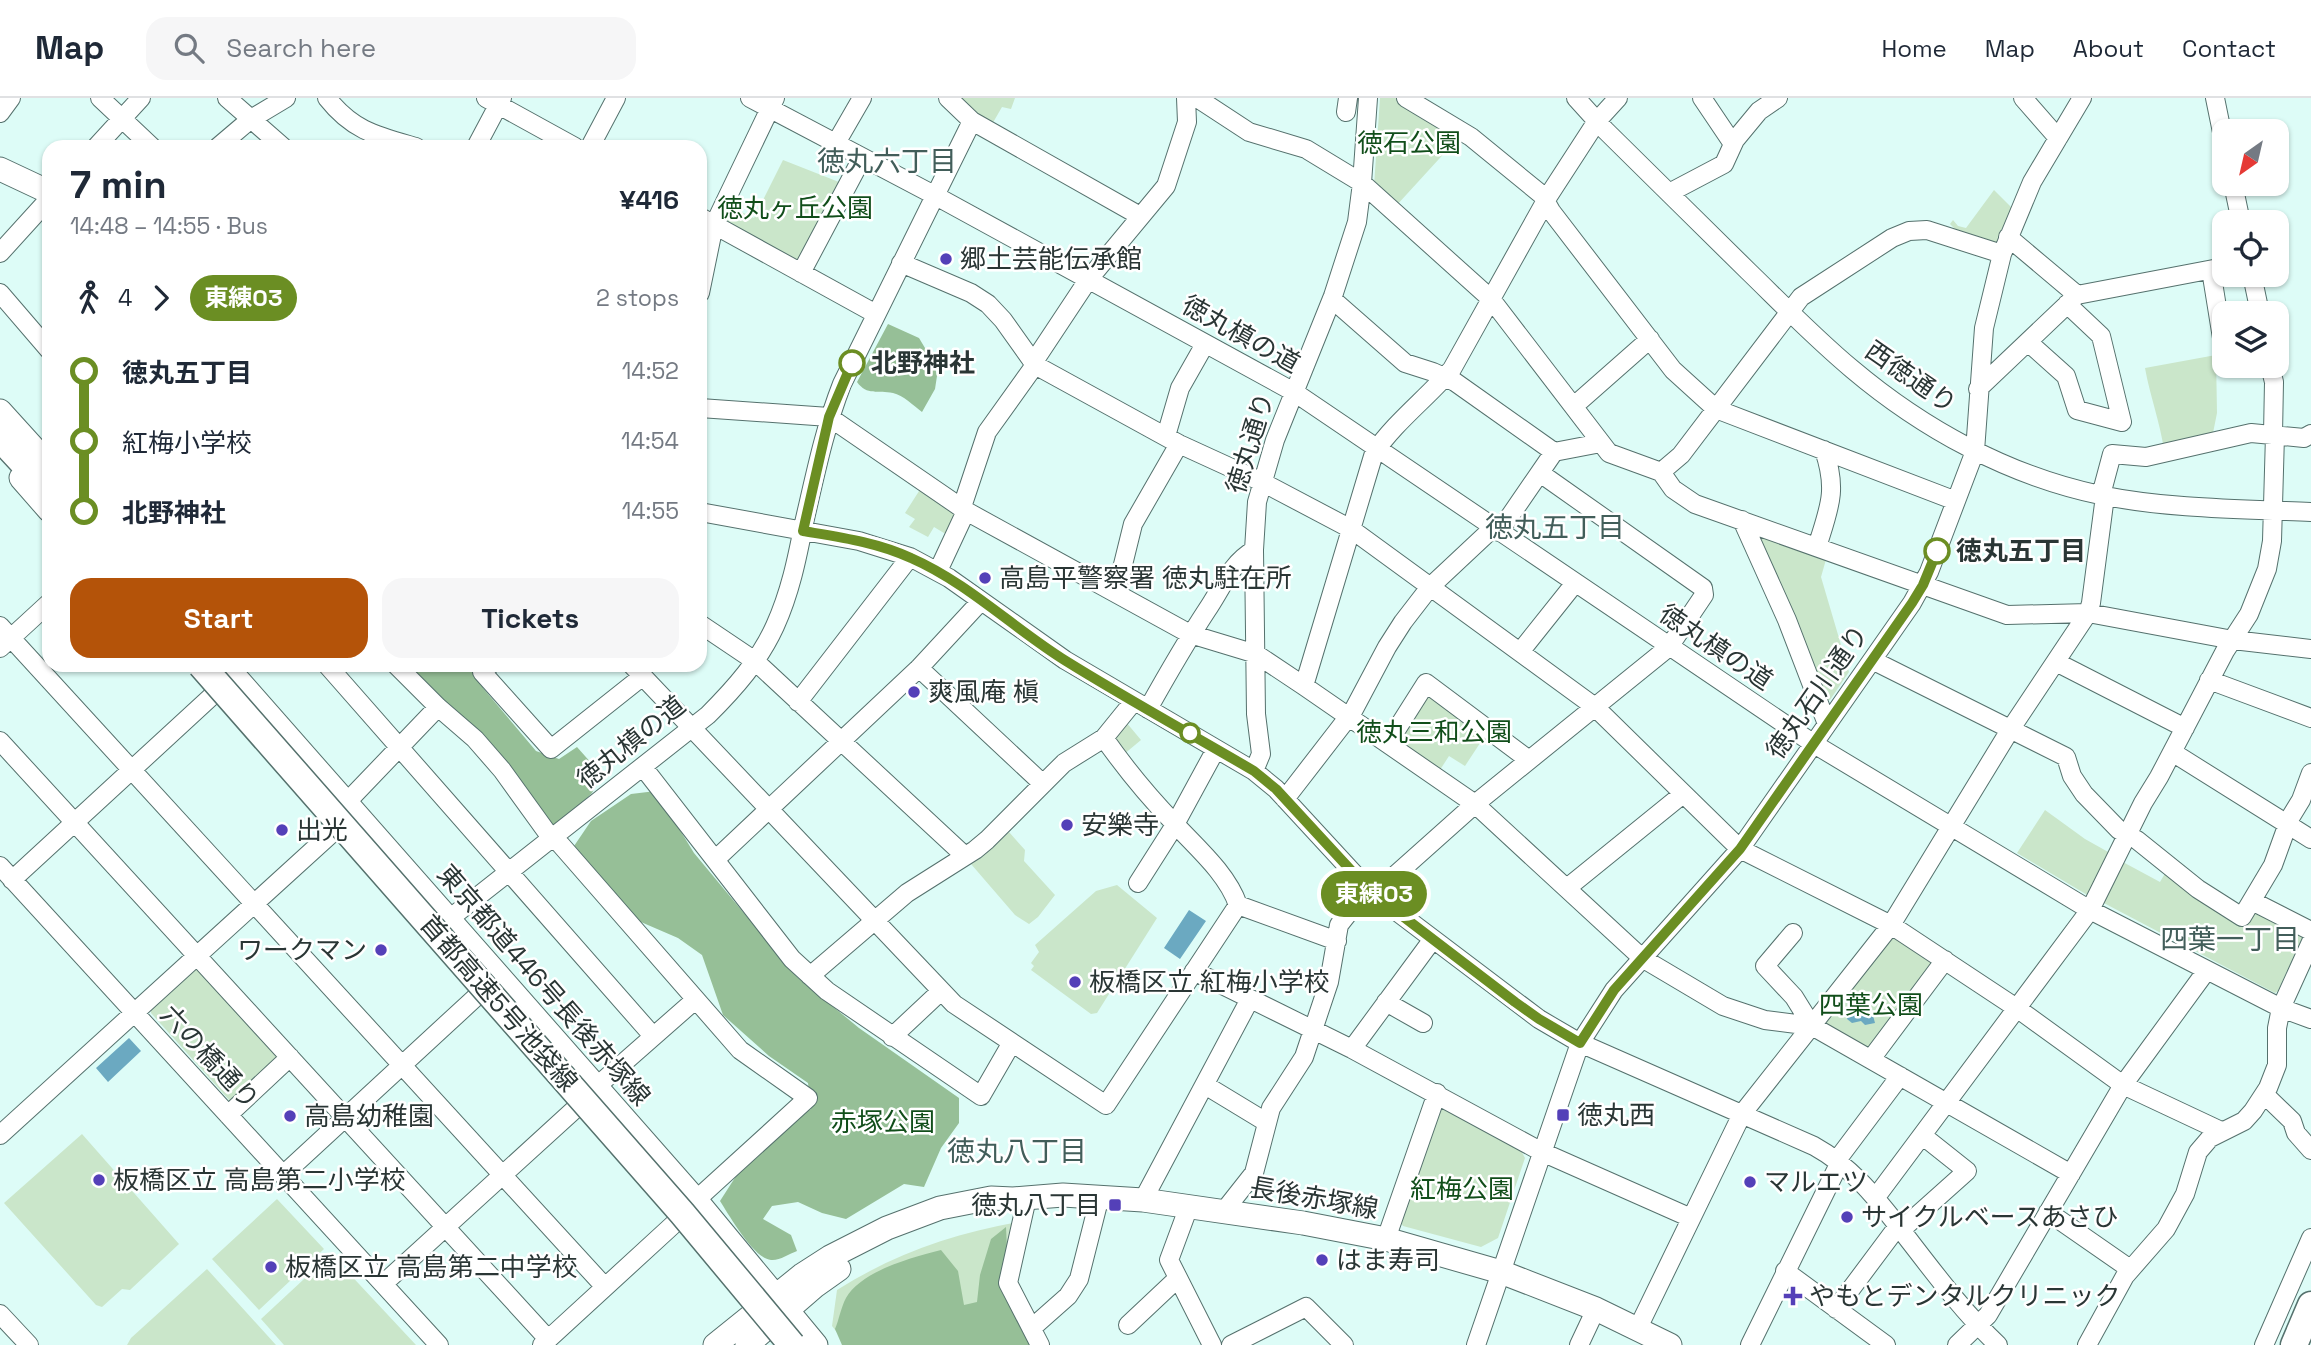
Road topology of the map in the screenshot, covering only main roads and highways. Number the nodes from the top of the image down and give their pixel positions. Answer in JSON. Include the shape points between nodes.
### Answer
{"nodes":[{"id":1,"x":0,"y":169,"type":"edge"},
{"id":2,"x":42,"y":189,"type":"edge"},
{"id":3,"x":0,"y":411,"type":"edge"},
{"id":4,"x":0,"y":424,"type":"edge"},
{"id":5,"x":0,"y":438,"type":"edge"},
{"id":6,"x":0,"y":455,"type":"edge"},
{"id":7,"x":42,"y":457,"type":"edge"},
{"id":8,"x":42,"y":470,"type":"edge"},
{"id":9,"x":42,"y":483,"type":"edge"},
{"id":10,"x":42,"y":502,"type":"edge"},
{"id":11,"x":193,"y":672,"type":"edge"},
{"id":12,"x":207,"y":672,"type":"edge"},
{"id":13,"x":219,"y":672,"type":"edge"},
{"id":14,"x":231,"y":672,"type":"edge"},
{"id":15,"x":781,"y":1302,"type":"junction"},
{"id":16,"x":2311,"y":1305,"type":"edge"},
{"id":17,"x":2311,"y":1319,"type":"edge"},
{"id":18,"x":765,"y":1329,"type":"edge"},
{"id":19,"x":715,"y":1345,"type":"edge"},
{"id":20,"x":747,"y":1345,"type":"edge"},
{"id":21,"x":792,"y":1345,"type":"edge"},
{"id":22,"x":804,"y":1345,"type":"edge"},
{"id":23,"x":816,"y":1345,"type":"edge"},
{"id":24,"x":1670,"y":1345,"type":"edge"},
{"id":25,"x":2294,"y":1345,"type":"edge"},
{"id":26,"x":2301,"y":1345,"type":"edge"}],
"edges":[{"from":1,"to":2,"type":"main road"},
{"from":3,"to":7,"type":"main road"},
{"from":4,"to":8,"type":"highway"},
{"from":5,"to":9,"type":"highway"},
{"from":6,"to":10,"type":"main road"},
{"from":11,"to":18,"type":"main road"},
{"from":12,"to":21,"type":"highway","name":"首都高速5号池袋線","bridge":true,"via":[[682,1213]]},
{"from":13,"to":22,"type":"highway","name":"首都高速5号池袋線","via":[[688,1205]]},
{"from":14,"to":15,"type":"main road","name":"東京都道446号長後赤塚線"},
{"from":15,"to":18,"type":"main road","name":"長後赤塚線"},
{"from":15,"to":23,"type":"main road","name":"東京都道446号長後赤塚線"},
{"from":15,"to":24,"type":"main road","name":"長後赤塚線","via":[[830,1257],[940,1208],[991,1198],[1100,1196],[1224,1211],[1386,1239],[1501,1272]]},
{"from":16,"to":25,"type":"highway"},
{"from":17,"to":26,"type":"highway"},
{"from":18,"to":19,"type":"main road","name":"長後赤塚線"},
{"from":18,"to":20,"type":"main road","name":"長後赤塚線"}]}
